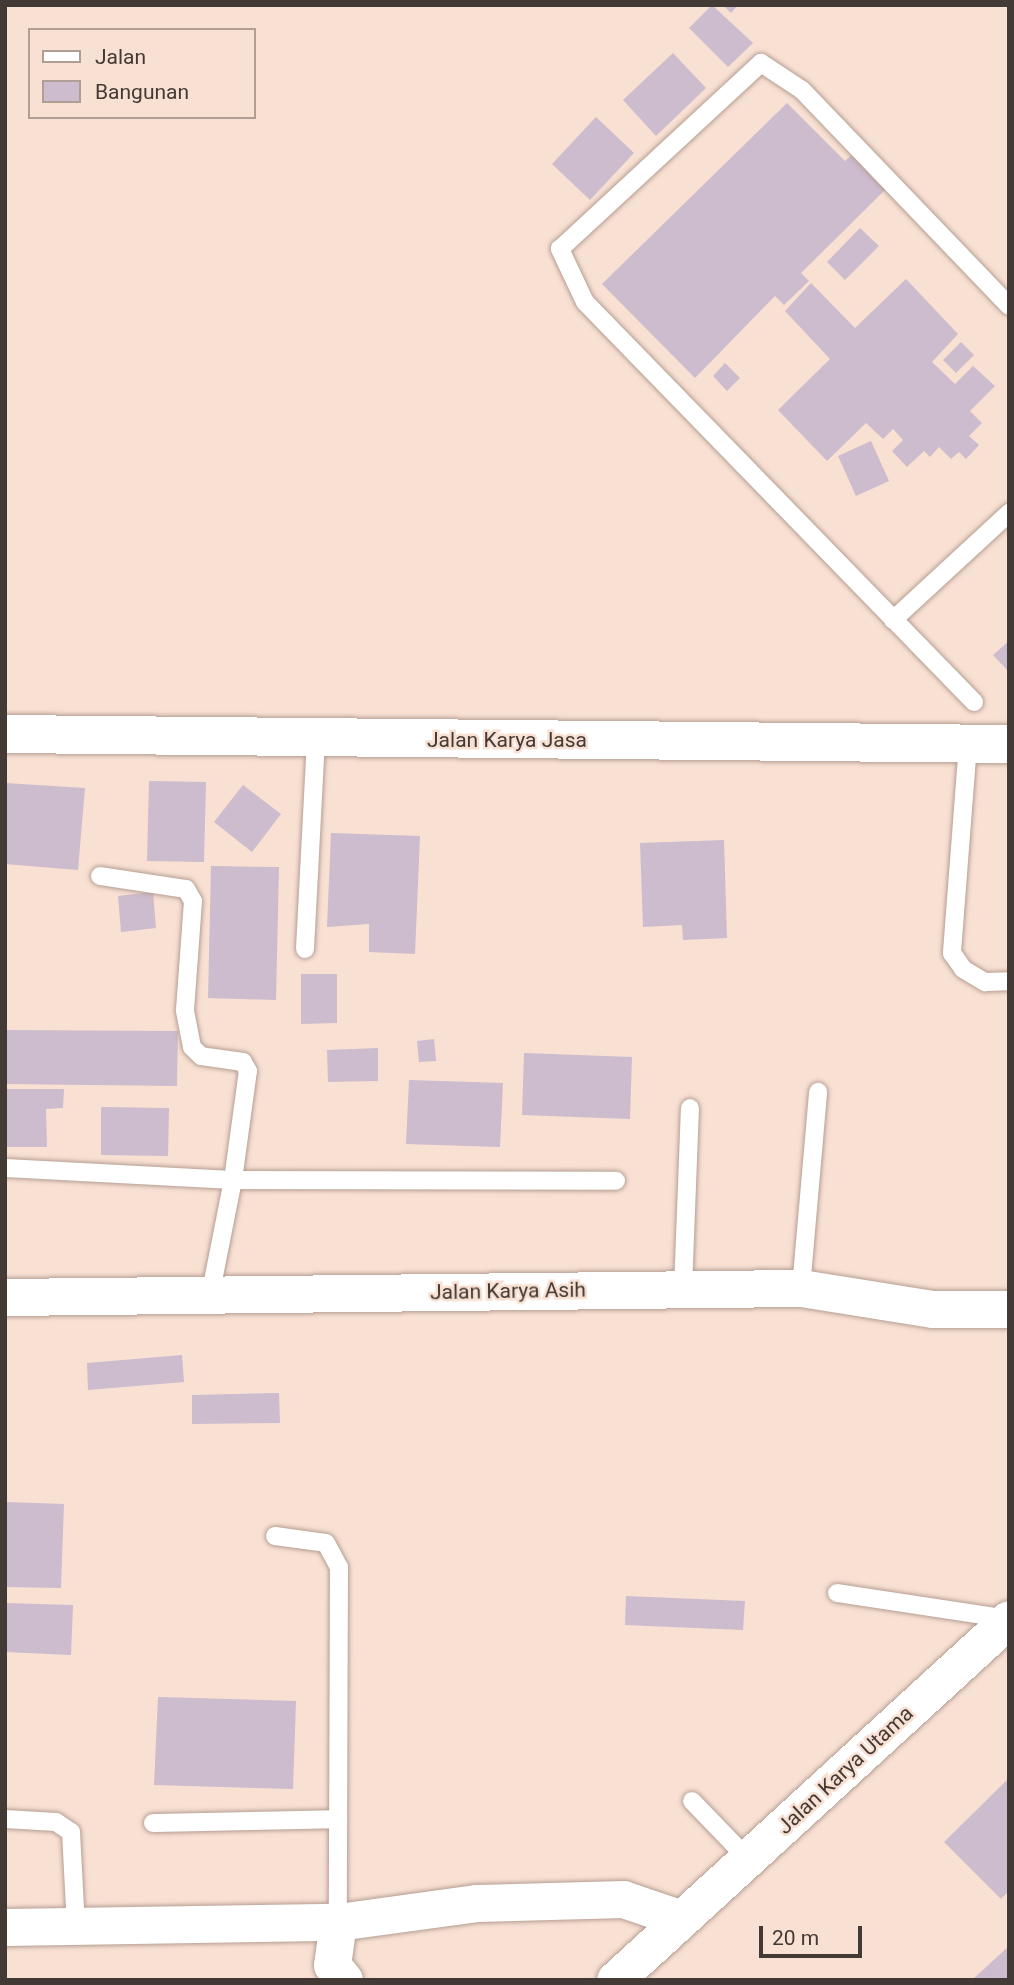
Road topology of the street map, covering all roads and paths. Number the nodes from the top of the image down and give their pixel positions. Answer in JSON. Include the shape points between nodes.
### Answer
{"nodes":[{"id":1,"x":1009,"y":306,"type":"edge"},
{"id":2,"x":1009,"y":513,"type":"edge"},
{"id":3,"x":893,"y":620,"type":"junction"},
{"id":4,"x":974,"y":702,"type":"dead end"},
{"id":5,"x":5,"y":734,"type":"edge"},
{"id":6,"x":316,"y":738,"type":"junction"},
{"id":7,"x":968,"y":744,"type":"junction"},
{"id":8,"x":1009,"y":744,"type":"edge"},
{"id":9,"x":100,"y":876,"type":"dead end"},
{"id":10,"x":305,"y":948,"type":"dead end"},
{"id":11,"x":1009,"y":981,"type":"edge"},
{"id":12,"x":818,"y":1092,"type":"dead end"},
{"id":13,"x":690,"y":1108,"type":"dead end"},
{"id":14,"x":5,"y":1168,"type":"edge"},
{"id":15,"x":233,"y":1180,"type":"junction"},
{"id":16,"x":616,"y":1181,"type":"dead end"},
{"id":17,"x":801,"y":1288,"type":"junction"},
{"id":18,"x":683,"y":1289,"type":"junction"},
{"id":19,"x":209,"y":1296,"type":"junction"},
{"id":20,"x":5,"y":1297,"type":"edge"},
{"id":21,"x":1009,"y":1309,"type":"edge"},
{"id":22,"x":275,"y":1536,"type":"dead end"},
{"id":23,"x":838,"y":1592,"type":"dead end"},
{"id":24,"x":1009,"y":1619,"type":"edge"},
{"id":25,"x":692,"y":1801,"type":"dead end"},
{"id":26,"x":5,"y":1819,"type":"edge"},
{"id":27,"x":337,"y":1819,"type":"junction"},
{"id":28,"x":153,"y":1823,"type":"dead end"},
{"id":29,"x":749,"y":1860,"type":"junction"},
{"id":30,"x":679,"y":1918,"type":"junction"},
{"id":31,"x":338,"y":1922,"type":"junction"},
{"id":32,"x":5,"y":1927,"type":"edge"},
{"id":33,"x":76,"y":1927,"type":"junction"},
{"id":34,"x":334,"y":1975,"type":"edge"},
{"id":35,"x":615,"y":1980,"type":"edge"}],
"edges":[{"from":1,"to":3,"type":"lane","via":[[802,90],[761,63],[562,244],[560,255],[585,302]]},
{"from":2,"to":3,"type":"lane"},
{"from":3,"to":4,"type":"lane"},
{"from":5,"to":6,"type":"street","name":"Jalan Karya Jasa"},
{"from":6,"to":7,"type":"street","name":"Jalan Karya Jasa"},
{"from":6,"to":10,"type":"lane"},
{"from":7,"to":8,"type":"street","name":"Jalan Karya Jasa"},
{"from":7,"to":11,"type":"lane","via":[[952,953],[963,969],[985,982]]},
{"from":9,"to":15,"type":"lane","via":[[186,888],[193,901],[185,1010],[192,1047],[201,1056],[243,1062],[248,1071]]},
{"from":12,"to":17,"type":"lane"},
{"from":13,"to":18,"type":"lane"},
{"from":14,"to":15,"type":"lane"},
{"from":15,"to":16,"type":"lane"},
{"from":15,"to":19,"type":"lane"},
{"from":17,"to":18,"type":"street","name":"Jalan Karya Asih"},
{"from":17,"to":21,"type":"street","name":"Jalan Karya Asih","via":[[932,1309]]},
{"from":18,"to":19,"type":"street","name":"Jalan Karya Asih"},
{"from":19,"to":20,"type":"street","name":"Jalan Karya Asih"},
{"from":22,"to":27,"type":"lane","via":[[326,1543],[339,1567]]},
{"from":23,"to":24,"type":"lane"},
{"from":24,"to":29,"type":"street","name":"Jalan Karya Utama"},
{"from":25,"to":29,"type":"lane"},
{"from":26,"to":33,"type":"lane","via":[[56,1822],[71,1832]]},
{"from":27,"to":28,"type":"lane"},
{"from":27,"to":31,"type":"lane"},
{"from":29,"to":30,"type":"street","name":"Jalan Karya Utama"},
{"from":30,"to":31,"type":"street","via":[[623,1899],[477,1903]]},
{"from":30,"to":35,"type":"street","name":"Jalan Karya Utama"},
{"from":31,"to":33,"type":"street"},
{"from":31,"to":34,"type":"street"},
{"from":32,"to":33,"type":"street"}]}
